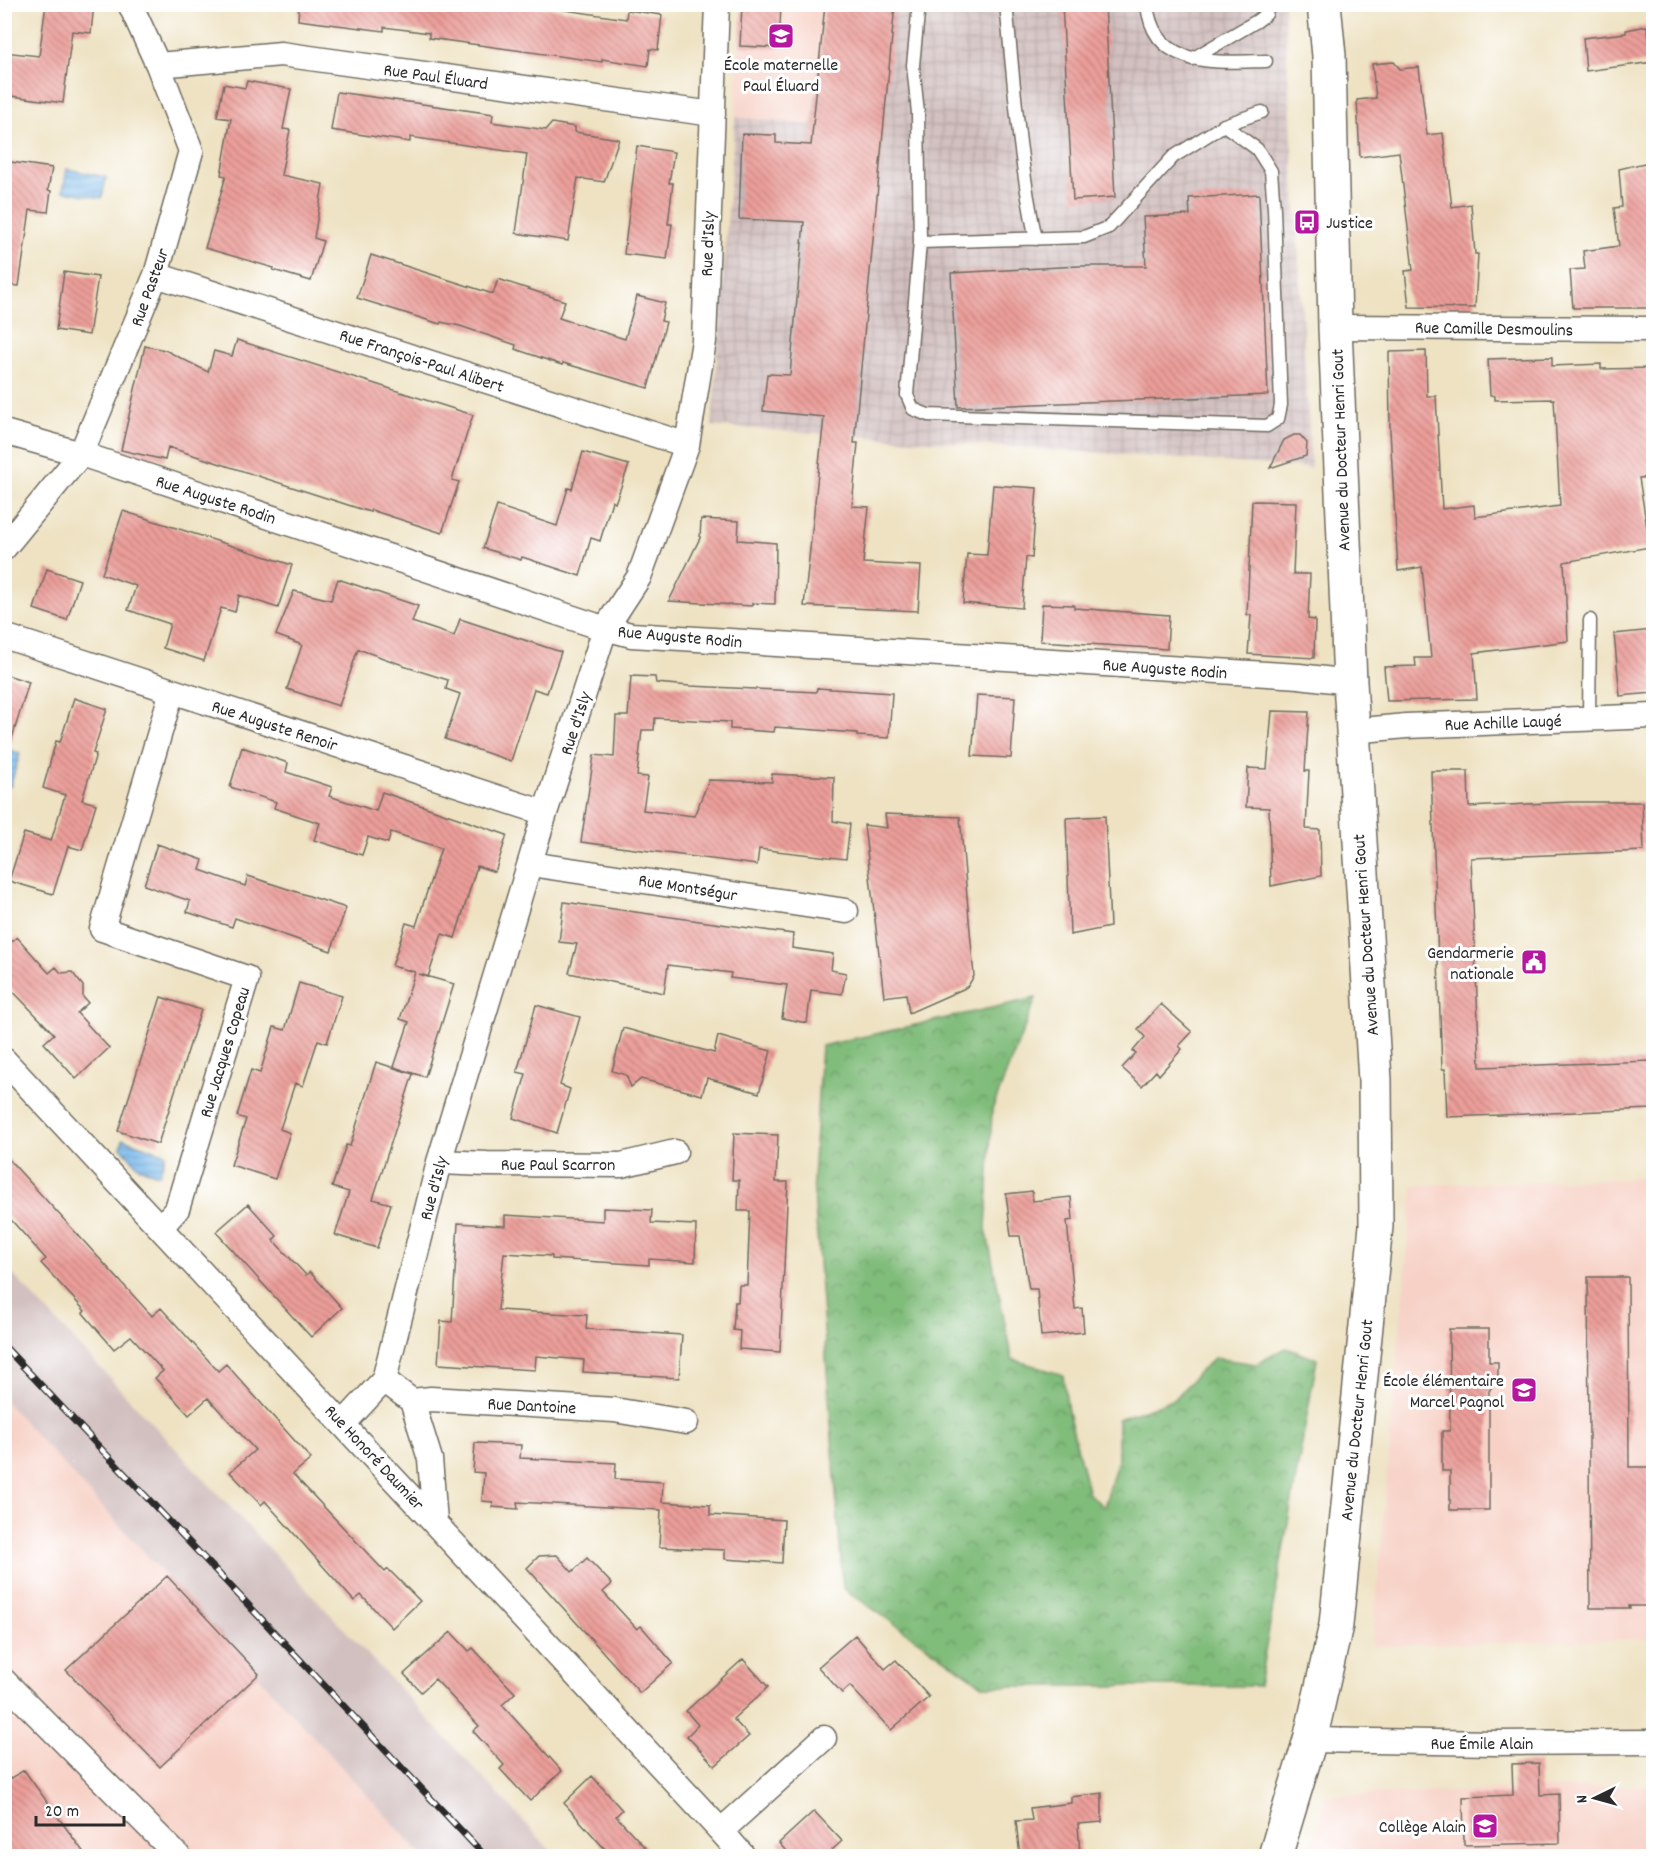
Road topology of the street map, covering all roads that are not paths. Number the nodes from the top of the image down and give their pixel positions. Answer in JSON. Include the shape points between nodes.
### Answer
{"nodes":[{"id":1,"x":130,"y":4,"type":"edge"},
{"id":2,"x":717,"y":4,"type":"edge"},
{"id":3,"x":919,"y":4,"type":"edge"},
{"id":4,"x":1006,"y":4,"type":"edge"},
{"id":5,"x":1147,"y":4,"type":"edge"},
{"id":6,"x":1269,"y":4,"type":"edge"},
{"id":7,"x":1324,"y":4,"type":"edge"},
{"id":8,"x":1192,"y":59,"type":"junction"},
{"id":9,"x":1266,"y":61,"type":"dead end"},
{"id":10,"x":158,"y":66,"type":"junction"},
{"id":11,"x":1262,"y":112,"type":"dead end"},
{"id":12,"x":713,"y":114,"type":"junction"},
{"id":13,"x":1224,"y":125,"type":"junction"},
{"id":14,"x":1036,"y":239,"type":"junction"},
{"id":15,"x":920,"y":242,"type":"junction"},
{"id":16,"x":156,"y":275,"type":"junction"},
{"id":17,"x":1335,"y":327,"type":"junction"},
{"id":18,"x":1653,"y":329,"type":"edge"},
{"id":19,"x":4,"y":432,"type":"edge"},
{"id":20,"x":687,"y":445,"type":"junction"},
{"id":21,"x":81,"y":454,"type":"junction"},
{"id":22,"x":4,"y":548,"type":"edge"},
{"id":23,"x":1590,"y":620,"type":"dead end"},
{"id":24,"x":605,"y":629,"type":"junction"},
{"id":25,"x":4,"y":636,"type":"edge"},
{"id":26,"x":1350,"y":682,"type":"junction"},
{"id":27,"x":172,"y":691,"type":"junction"},
{"id":28,"x":1653,"y":716,"type":"edge"},
{"id":29,"x":1589,"y":718,"type":"junction"},
{"id":30,"x":1352,"y":731,"type":"junction"},
{"id":31,"x":545,"y":813,"type":"junction"},
{"id":32,"x":530,"y":864,"type":"junction"},
{"id":33,"x":846,"y":911,"type":"dead end"},
{"id":34,"x":4,"y":1060,"type":"edge"},
{"id":35,"x":675,"y":1152,"type":"dead end"},
{"id":36,"x":439,"y":1162,"type":"junction"},
{"id":37,"x":161,"y":1227,"type":"junction"},
{"id":38,"x":384,"y":1380,"type":"junction"},
{"id":39,"x":412,"y":1401,"type":"junction"},
{"id":40,"x":686,"y":1422,"type":"dead end"},
{"id":41,"x":344,"y":1424,"type":"junction"},
{"id":42,"x":435,"y":1522,"type":"junction"},
{"id":43,"x":4,"y":1681,"type":"edge"},
{"id":44,"x":824,"y":1738,"type":"dead end"},
{"id":45,"x":1310,"y":1740,"type":"junction"},
{"id":46,"x":1653,"y":1742,"type":"edge"},
{"id":47,"x":722,"y":1831,"type":"junction"},
{"id":48,"x":178,"y":1857,"type":"edge"},
{"id":49,"x":742,"y":1857,"type":"edge"},
{"id":50,"x":1275,"y":1857,"type":"edge"}],
"edges":[{"from":1,"to":10,"type":"street","name":"Rue Pasteur"},
{"from":2,"to":12,"type":"street","name":"Rue d'Isly"},
{"from":3,"to":15,"type":"lane","via":[[914,88],[918,113]]},
{"from":4,"to":14,"type":"lane","via":[[1018,131]]},
{"from":5,"to":8,"type":"lane","via":[[1148,18],[1160,38],[1179,56]]},
{"from":6,"to":8,"type":"lane","via":[[1266,14],[1257,21]]},
{"from":7,"to":17,"type":"main road","name":"Avenue du Docteur Henri Gout","via":[[1329,56]]},
{"from":8,"to":9,"type":"lane"},
{"from":10,"to":12,"type":"street","name":"Rue Paul Éluard","via":[[281,54]]},
{"from":10,"to":16,"type":"street","name":"Rue Pasteur","via":[[191,151]]},
{"from":11,"to":13,"type":"lane"},
{"from":12,"to":20,"type":"street","name":"Rue d'Isly","via":[[704,342]]},
{"from":13,"to":14,"type":"lane","via":[[1173,157],[1109,227],[1084,237]]},
{"from":13,"to":15,"type":"lane","via":[[1257,149],[1271,171],[1281,405],[1278,419],[1267,426],[928,415],[914,409],[907,395]]},
{"from":14,"to":15,"type":"lane"},
{"from":16,"to":20,"type":"street","name":"Rue François-Paul Alibert"},
{"from":16,"to":21,"type":"street","name":"Rue Pasteur"},
{"from":17,"to":18,"type":"street","name":"Rue Camille Desmoulins"},
{"from":17,"to":26,"type":"main road","name":"Avenue du Docteur Henri Gout"},
{"from":19,"to":21,"type":"street","name":"Rue Auguste Rodin"},
{"from":20,"to":24,"type":"street","name":"Rue d'Isly","via":[[639,578]]},
{"from":21,"to":22,"type":"street","name":"Rue Pasteur"},
{"from":21,"to":24,"type":"street","name":"Rue Auguste Rodin"},
{"from":23,"to":29,"type":"lane"},
{"from":24,"to":26,"type":"street","name":"Rue Auguste Rodin","via":[[631,635]]},
{"from":24,"to":31,"type":"street","name":"Rue d'Isly"},
{"from":25,"to":27,"type":"street","name":"Rue Auguste Renoir"},
{"from":26,"to":30,"type":"main road","name":"Avenue du Docteur Henri Gout"},
{"from":27,"to":31,"type":"street","name":"Rue Auguste Renoir"},
{"from":27,"to":37,"type":"street","name":"Rue Jacques Copeau","via":[[102,929],[247,978],[177,1209]]},
{"from":28,"to":29,"type":"street","name":"Rue Achille Laugé"},
{"from":29,"to":30,"type":"street","name":"Rue Achille Laugé"},
{"from":30,"to":45,"type":"main road","name":"Avenue du Docteur Henri Gout","via":[[1375,1080],[1376,1226],[1336,1625]]},
{"from":31,"to":32,"type":"street","name":"Rue d'Isly"},
{"from":32,"to":33,"type":"street","name":"Rue Montségur"},
{"from":32,"to":36,"type":"street","name":"Rue d'Isly"},
{"from":34,"to":37,"type":"street","name":"Rue Honoré Daumier"},
{"from":35,"to":36,"type":"street","name":"Rue Paul Scarron","via":[[621,1165]]},
{"from":36,"to":38,"type":"street","name":"Rue d'Isly"},
{"from":37,"to":41,"type":"street","name":"Rue Honoré Daumier"},
{"from":38,"to":39,"type":"street"},
{"from":38,"to":41,"type":"street","name":"Rue d'Isly"},
{"from":39,"to":40,"type":"street","name":"Rue Dantoine","via":[[614,1410]]},
{"from":39,"to":42,"type":"street","via":[[430,1459]]},
{"from":41,"to":42,"type":"street","name":"Rue Honoré Daumier"},
{"from":42,"to":47,"type":"street","name":"Rue Honoré Daumier"},
{"from":43,"to":48,"type":"street"},
{"from":44,"to":47,"type":"street"},
{"from":45,"to":46,"type":"street","name":"Rue Émile Alain"},
{"from":45,"to":50,"type":"main road","name":"Avenue du Docteur Henri Gout"},
{"from":47,"to":49,"type":"street","name":"Rue Honoré Daumier"}]}
